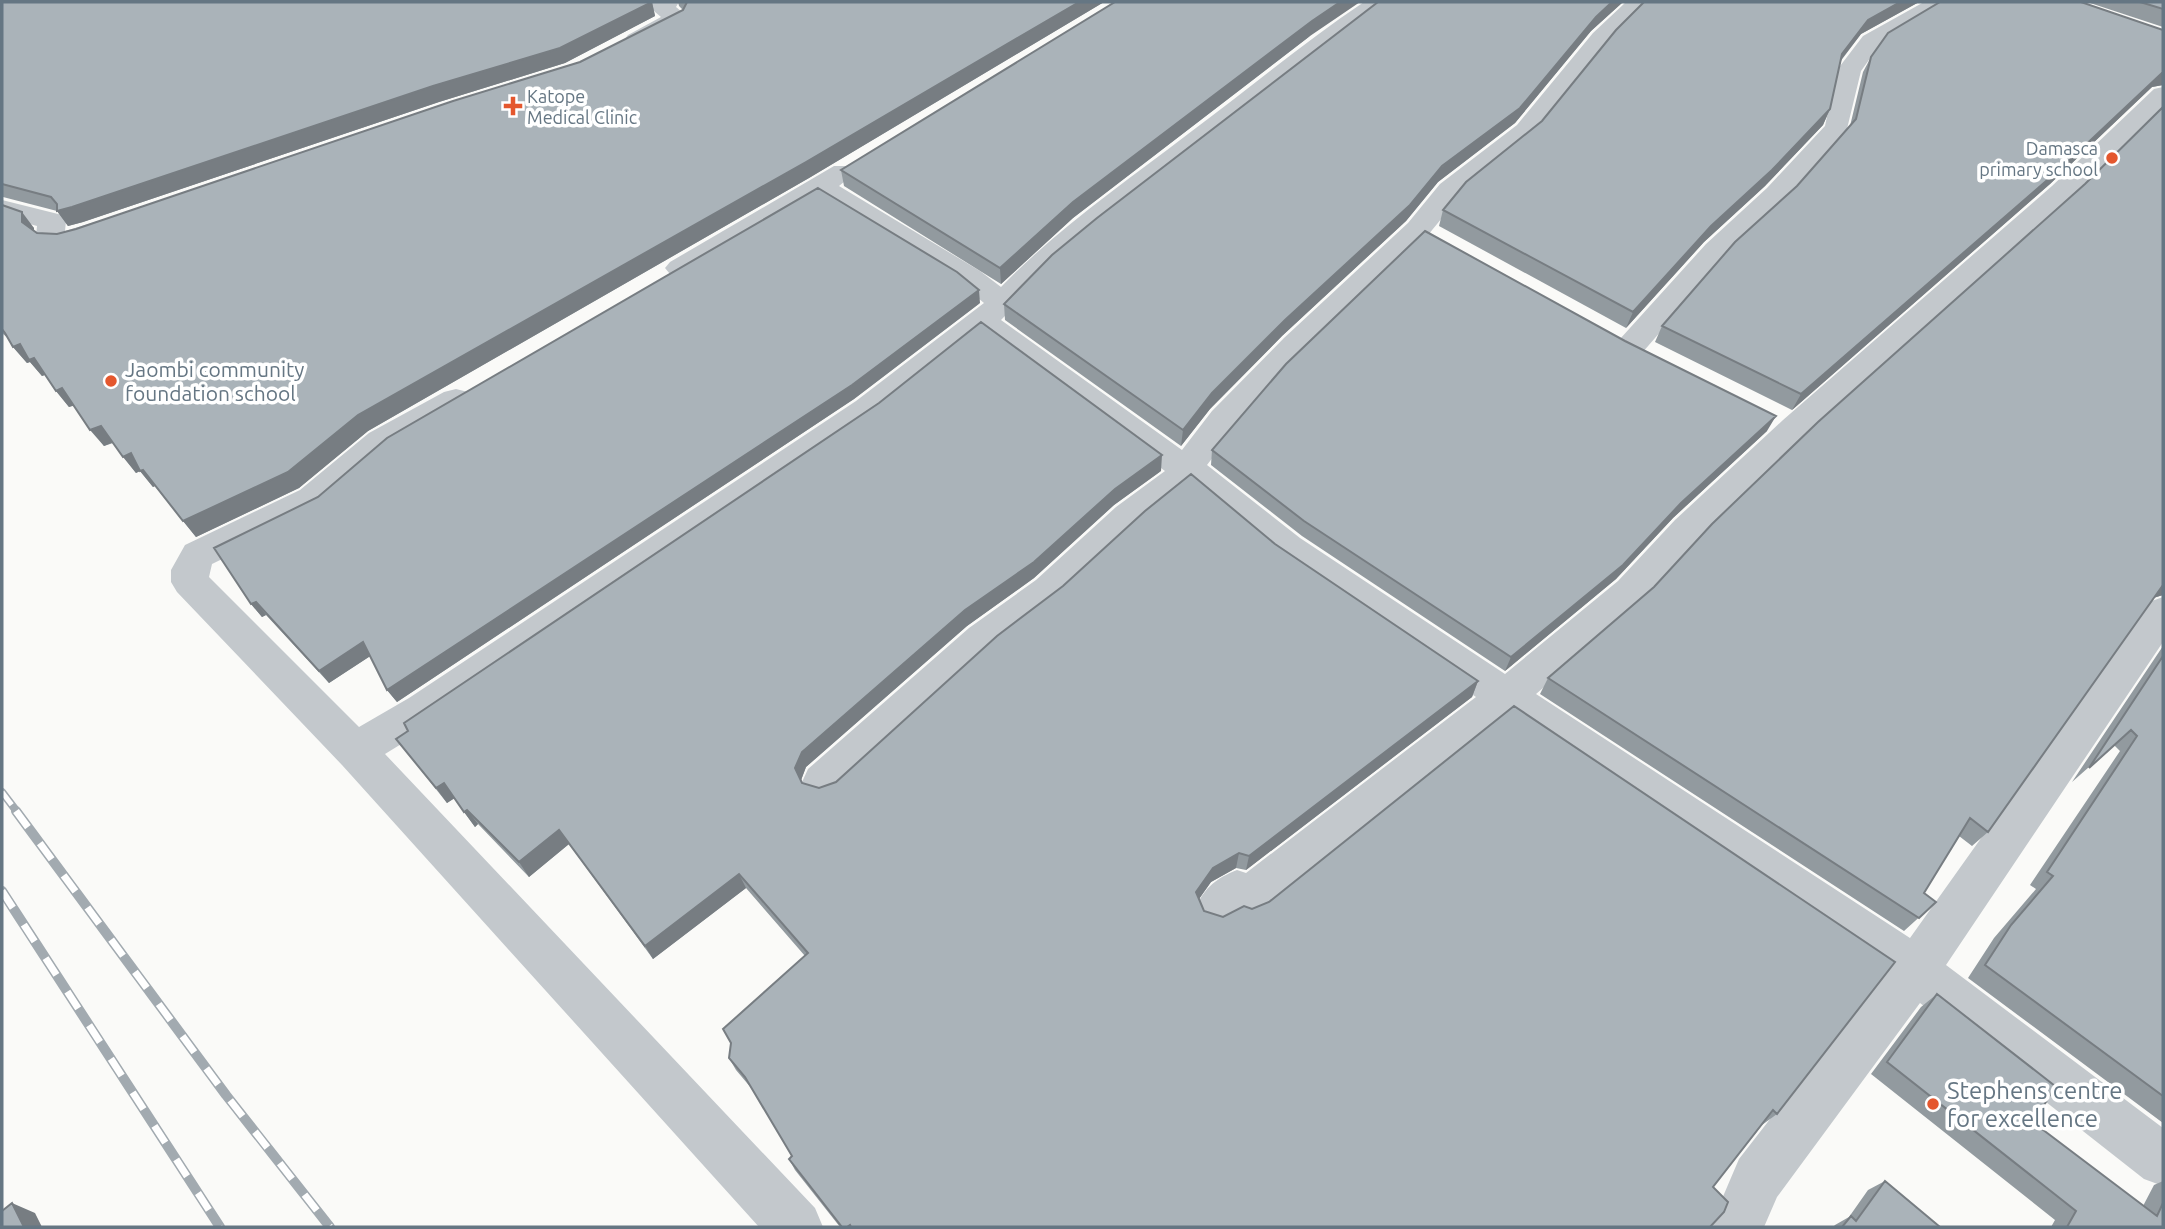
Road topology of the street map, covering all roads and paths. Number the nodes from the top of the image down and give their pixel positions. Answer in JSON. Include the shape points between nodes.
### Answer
{"nodes":[{"id":1,"x":668,"y":2,"type":"edge"},
{"id":2,"x":1378,"y":2,"type":"edge"},
{"id":3,"x":1639,"y":2,"type":"edge"},
{"id":4,"x":1940,"y":2,"type":"edge"},
{"id":5,"x":614,"y":51,"type":"edge"},
{"id":6,"x":2163,"y":94,"type":"edge"},
{"id":7,"x":867,"y":158,"type":"edge"},
{"id":8,"x":820,"y":186,"type":"junction"},
{"id":9,"x":2,"y":208,"type":"edge"},
{"id":10,"x":117,"y":223,"type":"edge"},
{"id":11,"x":658,"y":281,"type":"edge"},
{"id":12,"x":992,"y":311,"type":"junction"},
{"id":13,"x":1631,"y":345,"type":"edge"},
{"id":14,"x":482,"y":383,"type":"edge"},
{"id":15,"x":1186,"y":468,"type":"junction"},
{"id":16,"x":2163,"y":612,"type":"edge"},
{"id":17,"x":1506,"y":696,"type":"junction"},
{"id":18,"x":357,"y":754,"type":"junction"},
{"id":19,"x":823,"y":782,"type":"dead end"},
{"id":20,"x":1219,"y":907,"type":"dead end"},
{"id":21,"x":1914,"y":972,"type":"junction"},
{"id":22,"x":2163,"y":1160,"type":"edge"},
{"id":23,"x":796,"y":1227,"type":"edge"},
{"id":24,"x":1737,"y":1227,"type":"edge"}],
"edges":[{"from":1,"to":5,"type":"street","via":[[659,6],[677,17]]},
{"from":2,"to":12,"type":"street","via":[[1085,226]]},
{"from":3,"to":15,"type":"street","via":[[1601,38],[1526,130],[1450,190],[1429,235],[1295,345],[1224,419]]},
{"from":4,"to":13,"type":"street","via":[[1871,41],[1849,70],[1837,128],[1777,194],[1716,250]]},
{"from":6,"to":17,"type":"street","via":[[2062,192],[1784,422],[1631,591]]},
{"from":7,"to":8,"type":"street"},
{"from":8,"to":11,"type":"street"},
{"from":8,"to":12,"type":"street","via":[[970,277]]},
{"from":9,"to":10,"type":"street","via":[[52,221],[50,236],[63,240]]},
{"from":12,"to":15,"type":"street"},
{"from":12,"to":18,"type":"street","via":[[868,409],[423,710],[384,731]]},
{"from":14,"to":18,"type":"street","via":[[381,442],[313,499],[198,555],[190,569],[190,582]]},
{"from":15,"to":17,"type":"street","via":[[1287,548]]},
{"from":15,"to":19,"type":"street"},
{"from":16,"to":21,"type":"street"},
{"from":17,"to":20,"type":"street","via":[[1248,899],[1237,891]]},
{"from":17,"to":21,"type":"street","via":[[1682,810]]},
{"from":18,"to":23,"type":"street"},
{"from":21,"to":22,"type":"street"},
{"from":21,"to":24,"type":"street","via":[[1758,1178]]}]}
